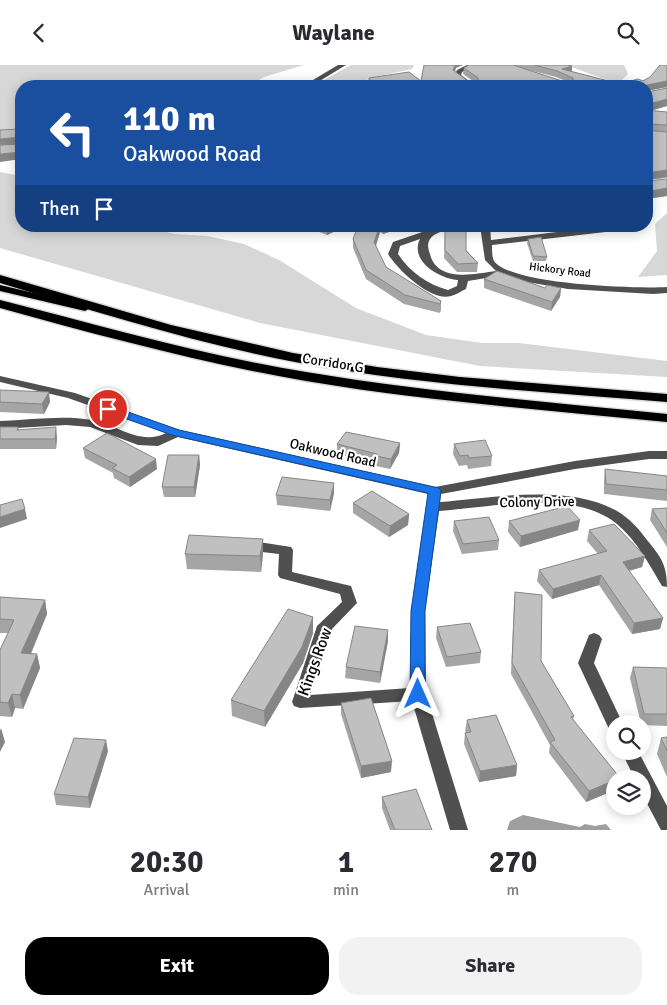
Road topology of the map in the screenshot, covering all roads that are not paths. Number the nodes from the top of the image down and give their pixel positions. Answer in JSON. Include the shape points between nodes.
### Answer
{"nodes":[{"id":1,"x":343,"y":65,"type":"edge"},
{"id":2,"x":473,"y":65,"type":"edge"},
{"id":3,"x":316,"y":80,"type":"edge"},
{"id":4,"x":463,"y":80,"type":"edge"},
{"id":5,"x":432,"y":232,"type":"edge"},
{"id":6,"x":434,"y":232,"type":"edge"},
{"id":7,"x":485,"y":232,"type":"edge"},
{"id":8,"x":581,"y":232,"type":"edge"},
{"id":9,"x":488,"y":243,"type":"junction"},
{"id":10,"x":504,"y":272,"type":"junction"},
{"id":11,"x":0,"y":279,"type":"edge"},
{"id":12,"x":463,"y":279,"type":"junction"},
{"id":13,"x":0,"y":288,"type":"edge"},
{"id":14,"x":667,"y":290,"type":"edge"},
{"id":15,"x":0,"y":304,"type":"edge"},
{"id":16,"x":127,"y":317,"type":"junction"},
{"id":17,"x":0,"y":379,"type":"edge"},
{"id":18,"x":667,"y":398,"type":"edge"},
{"id":19,"x":667,"y":418,"type":"edge"},
{"id":20,"x":0,"y":425,"type":"edge"},
{"id":21,"x":176,"y":433,"type":"junction"},
{"id":22,"x":667,"y":455,"type":"edge"},
{"id":23,"x":435,"y":491,"type":"junction"},
{"id":24,"x":432,"y":507,"type":"junction"},
{"id":25,"x":237,"y":544,"type":"edge"},
{"id":26,"x":667,"y":582,"type":"edge"},
{"id":27,"x":594,"y":639,"type":"dead end"},
{"id":28,"x":418,"y":694,"type":"junction"},
{"id":29,"x":611,"y":715,"type":"edge"},
{"id":30,"x":634,"y":760,"type":"edge"},
{"id":31,"x":667,"y":824,"type":"edge"},
{"id":32,"x":459,"y":830,"type":"edge"}],
"edges":[{"from":1,"to":3,"type":"street"},
{"from":2,"to":4,"type":"street","via":[[459,71],[457,76]]},
{"from":5,"to":12,"type":"street","via":[[396,244],[393,254],[401,267],[413,277],[449,294],[462,287]]},
{"from":6,"to":12,"type":"street","via":[[427,235],[423,243],[428,262],[442,274]]},
{"from":7,"to":9,"type":"street"},
{"from":8,"to":9,"type":"street"},
{"from":9,"to":10,"type":"street","via":[[486,253],[490,262]]},
{"from":10,"to":12,"type":"street"},
{"from":10,"to":14,"type":"street","name":"Hickory Road","via":[[549,283]]},
{"from":11,"to":16,"type":"highway","name":"Corridor G"},
{"from":13,"to":16,"type":"main road"},
{"from":15,"to":19,"type":"highway","name":"Corridor G","via":[[171,350],[255,368],[432,395]]},
{"from":16,"to":18,"type":"highway","name":"Corridor G","via":[[225,343],[335,365],[402,375]]},
{"from":17,"to":21,"type":"street","name":"Oakwood Road","via":[[71,395]]},
{"from":20,"to":21,"type":"street","via":[[66,421],[92,424],[138,441],[158,442]]},
{"from":21,"to":23,"type":"street","name":"Oakwood Road"},
{"from":22,"to":23,"type":"street","name":"Oakwood Road","via":[[575,465]]},
{"from":23,"to":24,"type":"street"},
{"from":24,"to":26,"type":"street","name":"Colony Drive","via":[[554,499],[586,502],[612,514],[631,529]]},
{"from":24,"to":28,"type":"street","via":[[418,611]]},
{"from":25,"to":28,"type":"street","name":"Kings Row","via":[[286,550],[284,575],[346,590],[350,603],[325,626],[300,702]]},
{"from":27,"to":29,"type":"street","via":[[586,663]]},
{"from":28,"to":32,"type":"street"},
{"from":30,"to":31,"type":"street"}]}
